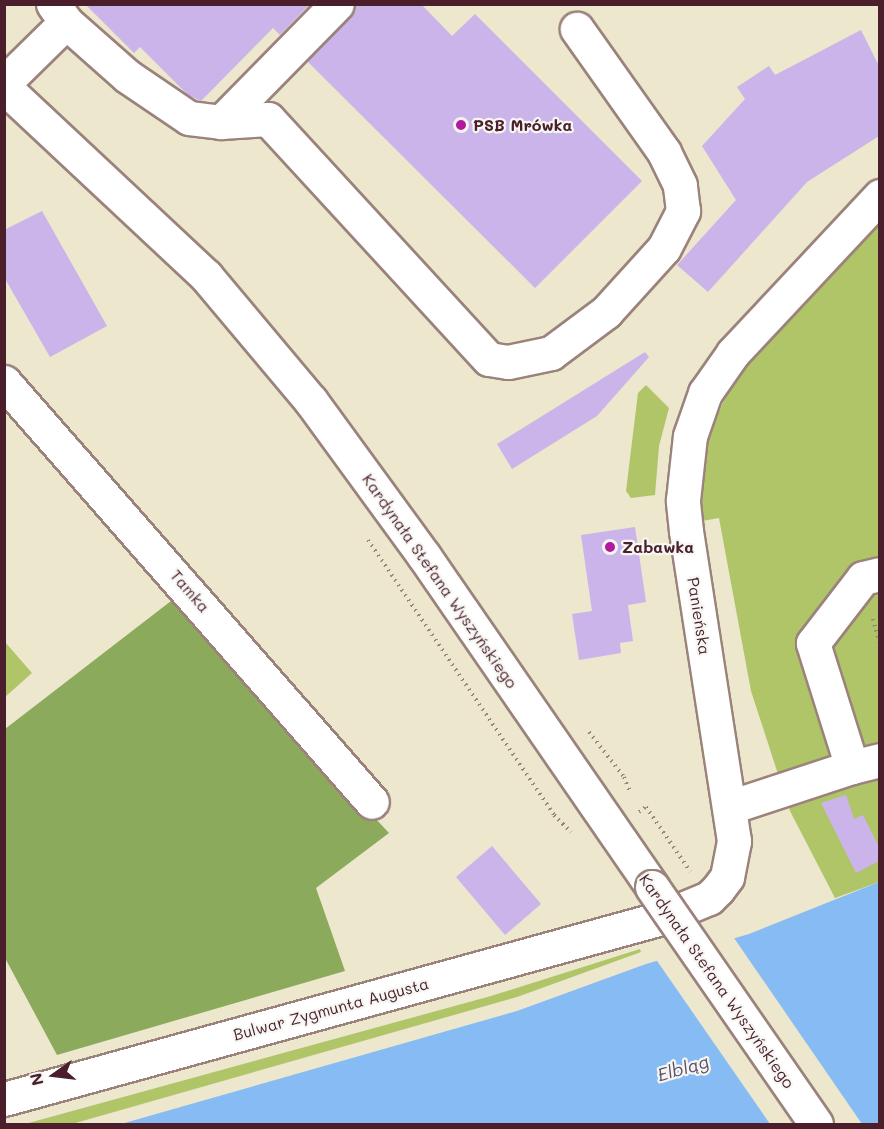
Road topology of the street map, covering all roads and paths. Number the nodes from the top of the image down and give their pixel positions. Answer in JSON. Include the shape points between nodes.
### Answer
{"nodes":[{"id":1,"x":337,"y":4,"type":"edge"},
{"id":2,"x":60,"y":13,"type":"edge"},
{"id":3,"x":577,"y":30,"type":"dead end"},
{"id":4,"x":4,"y":85,"type":"edge"},
{"id":5,"x":221,"y":123,"type":"junction"},
{"id":6,"x":879,"y":196,"type":"edge"},
{"id":7,"x":4,"y":382,"type":"edge"},
{"id":8,"x":367,"y":538,"type":"dead end"},
{"id":9,"x":879,"y":574,"type":"edge"},
{"id":10,"x":879,"y":629,"type":"edge"},
{"id":11,"x":879,"y":644,"type":"edge"},
{"id":12,"x":866,"y":763,"type":"edge"},
{"id":13,"x":372,"y":802,"type":"dead end"},
{"id":14,"x":646,"y":807,"type":"dead end"},
{"id":15,"x":730,"y":807,"type":"junction"},
{"id":16,"x":576,"y":837,"type":"dead end"},
{"id":17,"x":695,"y":879,"type":"dead end"},
{"id":18,"x":658,"y":919,"type":"joint"},
{"id":19,"x":4,"y":1099,"type":"edge"},
{"id":20,"x":816,"y":1125,"type":"edge"}],
"edges":[{"from":1,"to":5,"type":"street"},
{"from":2,"to":4,"type":"street"},
{"from":2,"to":5,"type":"street","via":[[127,76],[189,118]]},
{"from":3,"to":5,"type":"street","via":[[664,152],[680,185],[683,212],[664,248],[606,312],[551,353],[508,362],[489,359],[268,119]]},
{"from":4,"to":20,"type":"street","name":"Kardynała Stefana Wyszyńskiego","bridge":true,"via":[[206,276],[311,401],[424,556]]},
{"from":6,"to":15,"type":"street","name":"Panieńska","via":[[733,353],[705,393],[690,436],[683,500],[686,531]]},
{"from":7,"to":13,"type":"street","name":"Tamka"},
{"from":8,"to":16,"type":"path","via":[[554,815]]},
{"from":9,"to":12,"type":"street","via":[[863,578],[813,643]]},
{"from":10,"to":11,"type":"path"},
{"from":12,"to":15,"type":"street"},
{"from":14,"to":17,"type":"path"},
{"from":15,"to":18,"type":"street","name":"Panieńska","via":[[734,841],[727,877],[709,898]]},
{"from":18,"to":19,"type":"street","name":"Bulwar Zygmunta Augusta"}]}
